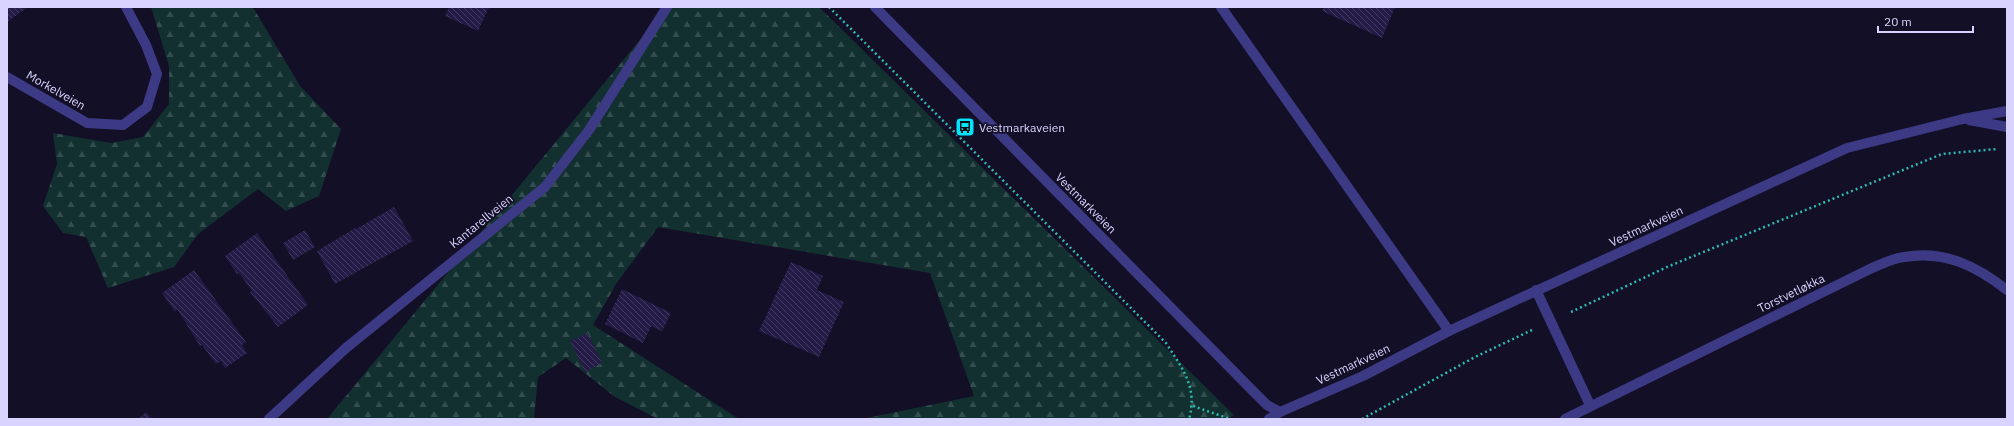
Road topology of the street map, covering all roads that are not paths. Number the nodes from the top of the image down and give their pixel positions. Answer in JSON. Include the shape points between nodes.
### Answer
{"nodes":[{"id":1,"x":126,"y":7,"type":"edge"},
{"id":2,"x":667,"y":7,"type":"edge"},
{"id":3,"x":875,"y":7,"type":"edge"},
{"id":4,"x":1222,"y":7,"type":"edge"},
{"id":5,"x":7,"y":77,"type":"edge"},
{"id":6,"x":2007,"y":111,"type":"edge"},
{"id":7,"x":1963,"y":119,"type":"junction"},
{"id":8,"x":2007,"y":127,"type":"edge"},
{"id":9,"x":1536,"y":290,"type":"junction"},
{"id":10,"x":2007,"y":290,"type":"edge"},
{"id":11,"x":1449,"y":331,"type":"junction"},
{"id":12,"x":1590,"y":405,"type":"junction"},
{"id":13,"x":1280,"y":412,"type":"junction"},
{"id":14,"x":269,"y":419,"type":"edge"},
{"id":15,"x":1269,"y":419,"type":"edge"},
{"id":16,"x":1565,"y":419,"type":"edge"}],
"edges":[{"from":1,"to":5,"type":"street","name":"Morkelveien","via":[[146,45],[157,74],[147,107],[123,125],[87,123]]},
{"from":2,"to":14,"type":"street","name":"Kantarellveien","via":[[589,130],[545,187],[346,348]]},
{"from":3,"to":13,"type":"street","name":"Vestmarkveien","via":[[1267,405]]},
{"from":4,"to":11,"type":"street"},
{"from":6,"to":7,"type":"street","name":"Vestmarkveien"},
{"from":7,"to":8,"type":"street","name":"Vestmarkveien"},
{"from":7,"to":9,"type":"street","name":"Vestmarkveien","via":[[1847,148]]},
{"from":9,"to":11,"type":"street","name":"Vestmarkveien"},
{"from":9,"to":12,"type":"street"},
{"from":10,"to":12,"type":"street","name":"Torstvetløkka","via":[[1985,273],[1956,260],[1928,256],[1904,257],[1872,268]]},
{"from":11,"to":13,"type":"street","name":"Vestmarkveien","via":[[1363,376]]},
{"from":12,"to":16,"type":"street","name":"Torstvetløkka"},
{"from":13,"to":15,"type":"street"}]}
